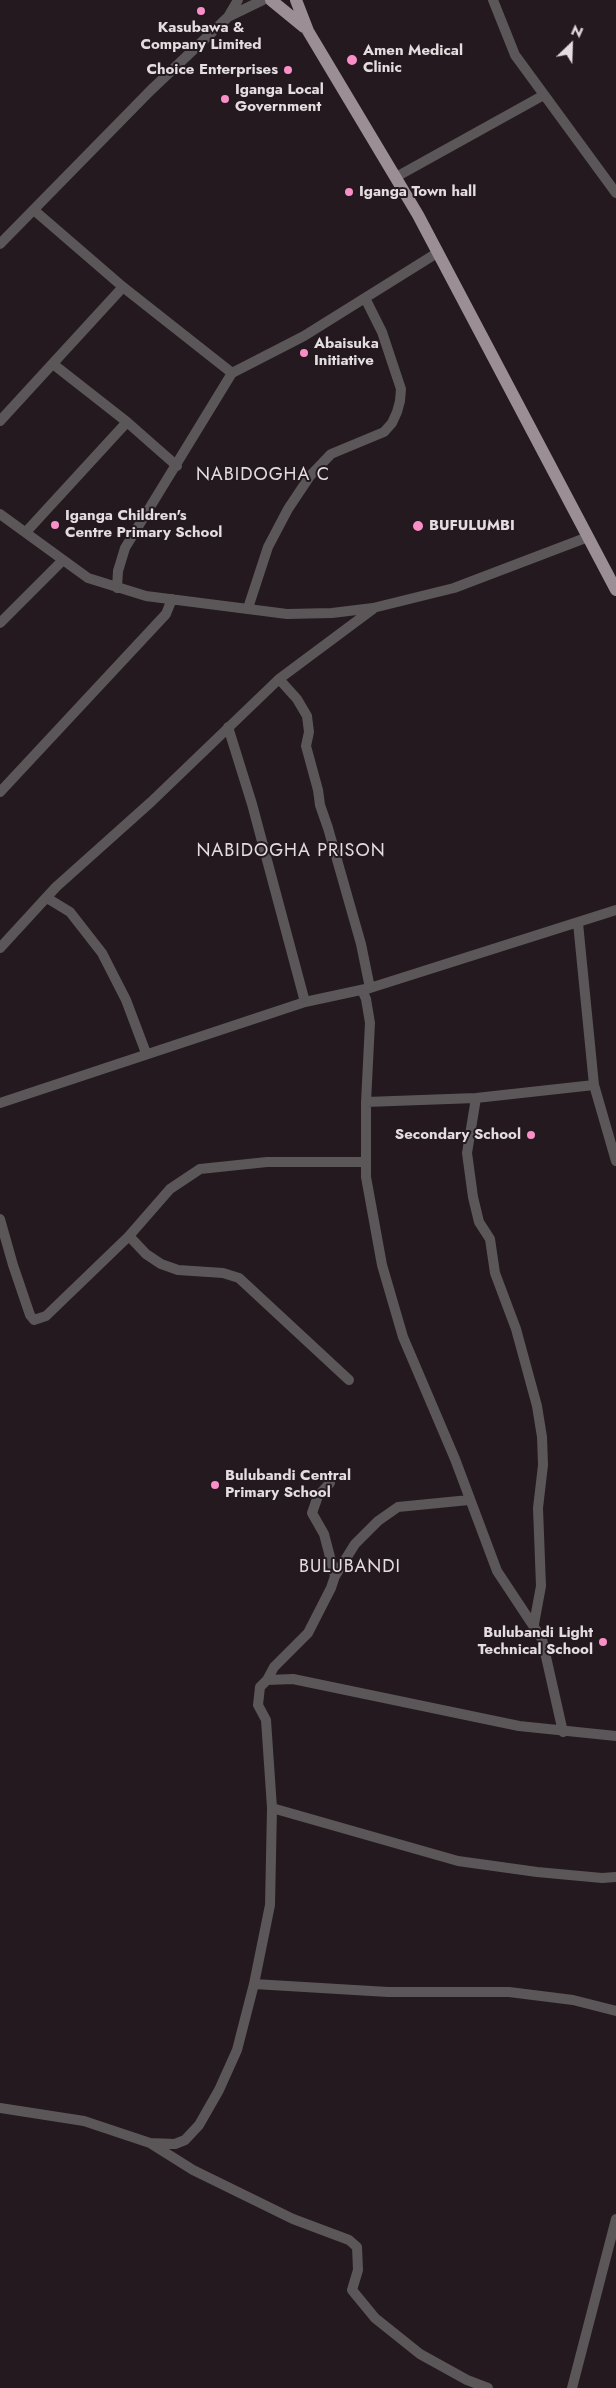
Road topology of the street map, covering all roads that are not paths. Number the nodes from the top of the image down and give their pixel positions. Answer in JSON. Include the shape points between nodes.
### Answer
{"nodes":[{"id":1,"x":238,"y":0,"type":"edge"},
{"id":2,"x":263,"y":0,"type":"edge"},
{"id":3,"x":272,"y":0,"type":"edge"},
{"id":4,"x":296,"y":0,"type":"edge"},
{"id":5,"x":493,"y":0,"type":"edge"},
{"id":6,"x":228,"y":17,"type":"junction"},
{"id":7,"x":308,"y":31,"type":"junction"},
{"id":8,"x":542,"y":96,"type":"junction"},
{"id":9,"x":396,"y":177,"type":"junction"},
{"id":10,"x":616,"y":193,"type":"edge"},
{"id":11,"x":35,"y":210,"type":"junction"},
{"id":12,"x":0,"y":244,"type":"edge"},
{"id":13,"x":437,"y":253,"type":"junction"},
{"id":14,"x":123,"y":287,"type":"junction"},
{"id":15,"x":365,"y":298,"type":"junction"},
{"id":16,"x":53,"y":364,"type":"junction"},
{"id":17,"x":232,"y":373,"type":"junction"},
{"id":18,"x":0,"y":421,"type":"edge"},
{"id":19,"x":127,"y":422,"type":"junction"},
{"id":20,"x":177,"y":466,"type":"junction"},
{"id":21,"x":0,"y":514,"type":"edge"},
{"id":22,"x":26,"y":532,"type":"junction"},
{"id":23,"x":588,"y":537,"type":"junction"},
{"id":24,"x":62,"y":561,"type":"junction"},
{"id":25,"x":117,"y":588,"type":"junction"},
{"id":26,"x":616,"y":590,"type":"edge"},
{"id":27,"x":172,"y":599,"type":"junction"},
{"id":28,"x":248,"y":608,"type":"junction"},
{"id":29,"x":373,"y":608,"type":"junction"},
{"id":30,"x":0,"y":623,"type":"edge"},
{"id":31,"x":279,"y":678,"type":"junction"},
{"id":32,"x":228,"y":727,"type":"junction"},
{"id":33,"x":0,"y":792,"type":"edge"},
{"id":34,"x":47,"y":898,"type":"junction"},
{"id":35,"x":616,"y":910,"type":"edge"},
{"id":36,"x":578,"y":923,"type":"junction"},
{"id":37,"x":0,"y":948,"type":"edge"},
{"id":38,"x":366,"y":989,"type":"junction"},
{"id":39,"x":305,"y":1002,"type":"junction"},
{"id":40,"x":146,"y":1053,"type":"junction"},
{"id":41,"x":594,"y":1086,"type":"junction"},
{"id":42,"x":476,"y":1098,"type":"junction"},
{"id":43,"x":366,"y":1102,"type":"junction"},
{"id":44,"x":0,"y":1103,"type":"edge"},
{"id":45,"x":616,"y":1161,"type":"edge"},
{"id":46,"x":365,"y":1162,"type":"junction"},
{"id":47,"x":0,"y":1219,"type":"edge"},
{"id":48,"x":129,"y":1236,"type":"junction"},
{"id":49,"x":349,"y":1380,"type":"dead end"},
{"id":50,"x":330,"y":1483,"type":"dead end"},
{"id":51,"x":469,"y":1500,"type":"junction"},
{"id":52,"x":335,"y":1576,"type":"junction"},
{"id":53,"x":534,"y":1624,"type":"junction"},
{"id":54,"x":267,"y":1680,"type":"junction"},
{"id":55,"x":563,"y":1732,"type":"junction"},
{"id":56,"x":616,"y":1736,"type":"edge"},
{"id":57,"x":272,"y":1808,"type":"junction"},
{"id":58,"x":616,"y":1877,"type":"edge"},
{"id":59,"x":254,"y":1984,"type":"junction"},
{"id":60,"x":616,"y":2011,"type":"edge"},
{"id":61,"x":0,"y":2108,"type":"edge"},
{"id":62,"x":150,"y":2143,"type":"junction"},
{"id":63,"x":616,"y":2219,"type":"edge"},
{"id":64,"x":488,"y":2388,"type":"edge"},
{"id":65,"x":572,"y":2388,"type":"edge"}],
"edges":[{"from":1,"to":6,"type":"street"},
{"from":2,"to":6,"type":"street"},
{"from":3,"to":7,"type":"main road"},
{"from":4,"to":7,"type":"main road"},
{"from":5,"to":8,"type":"street","via":[[515,55]]},
{"from":6,"to":11,"type":"street","via":[[150,91]]},
{"from":7,"to":9,"type":"main road"},
{"from":8,"to":9,"type":"street"},
{"from":8,"to":10,"type":"street"},
{"from":9,"to":13,"type":"main road"},
{"from":11,"to":12,"type":"street"},
{"from":11,"to":14,"type":"street"},
{"from":13,"to":15,"type":"street"},
{"from":13,"to":23,"type":"main road"},
{"from":14,"to":16,"type":"street"},
{"from":14,"to":17,"type":"street"},
{"from":15,"to":17,"type":"street","via":[[304,336]]},
{"from":15,"to":28,"type":"street","via":[[382,332],[400,389],[397,412],[384,432],[330,454],[310,476],[268,547]]},
{"from":16,"to":18,"type":"street"},
{"from":16,"to":19,"type":"street"},
{"from":17,"to":20,"type":"street"},
{"from":19,"to":20,"type":"street"},
{"from":19,"to":22,"type":"street"},
{"from":20,"to":25,"type":"street","via":[[125,548]]},
{"from":21,"to":22,"type":"street"},
{"from":22,"to":24,"type":"street"},
{"from":23,"to":26,"type":"main road"},
{"from":23,"to":29,"type":"street","via":[[454,588]]},
{"from":24,"to":25,"type":"street","via":[[88,578]]},
{"from":24,"to":30,"type":"street"},
{"from":25,"to":27,"type":"street"},
{"from":27,"to":28,"type":"street"},
{"from":27,"to":33,"type":"street","via":[[166,614]]},
{"from":28,"to":29,"type":"street","via":[[288,614],[332,614]]},
{"from":29,"to":31,"type":"street"},
{"from":31,"to":32,"type":"street"},
{"from":31,"to":38,"type":"street","via":[[297,699],[306,716],[309,732],[306,746],[361,944]]},
{"from":32,"to":34,"type":"street"},
{"from":32,"to":39,"type":"street"},
{"from":34,"to":37,"type":"street"},
{"from":34,"to":40,"type":"street","via":[[70,912],[102,953],[126,1000]]},
{"from":35,"to":36,"type":"street"},
{"from":36,"to":38,"type":"street"},
{"from":36,"to":41,"type":"street"},
{"from":38,"to":39,"type":"street"},
{"from":38,"to":43,"type":"street","via":[[370,1023]]},
{"from":39,"to":40,"type":"street"},
{"from":40,"to":44,"type":"street"},
{"from":41,"to":42,"type":"street"},
{"from":41,"to":45,"type":"street"},
{"from":42,"to":43,"type":"street"},
{"from":42,"to":53,"type":"street","via":[[466,1153],[473,1197],[479,1222],[490,1239],[495,1273],[516,1329],[542,1437],[543,1465],[538,1508],[541,1586]]},
{"from":43,"to":46,"type":"street"},
{"from":46,"to":48,"type":"street","via":[[267,1162],[200,1169],[170,1189]]},
{"from":46,"to":51,"type":"street","via":[[382,1266],[403,1337]]},
{"from":47,"to":48,"type":"street","via":[[34,1320],[46,1316]]},
{"from":48,"to":49,"type":"street","via":[[161,1264],[178,1270],[223,1273],[239,1278]]},
{"from":50,"to":52,"type":"street","via":[[318,1496],[312,1513],[324,1534]]},
{"from":51,"to":52,"type":"street","via":[[398,1508],[378,1521],[355,1544]]},
{"from":51,"to":53,"type":"street","via":[[497,1571]]},
{"from":52,"to":54,"type":"street","via":[[308,1633],[274,1667]]},
{"from":53,"to":55,"type":"street","via":[[542,1639]]},
{"from":54,"to":55,"type":"street","via":[[293,1679],[519,1726]]},
{"from":54,"to":57,"type":"street","via":[[260,1687],[258,1704],[266,1720]]},
{"from":55,"to":56,"type":"street"},
{"from":57,"to":58,"type":"street","via":[[458,1861],[537,1872]]},
{"from":57,"to":59,"type":"street","via":[[270,1905]]},
{"from":59,"to":60,"type":"street","via":[[388,1992],[509,1992],[573,2000]]},
{"from":59,"to":62,"type":"street","via":[[236,2050],[199,2125],[185,2140],[175,2144]]},
{"from":61,"to":62,"type":"street","via":[[84,2121]]},
{"from":62,"to":64,"type":"street","via":[[201,2174],[293,2219],[349,2240],[357,2247],[358,2270],[352,2290],[375,2318],[420,2354]]},
{"from":63,"to":65,"type":"street"}]}
